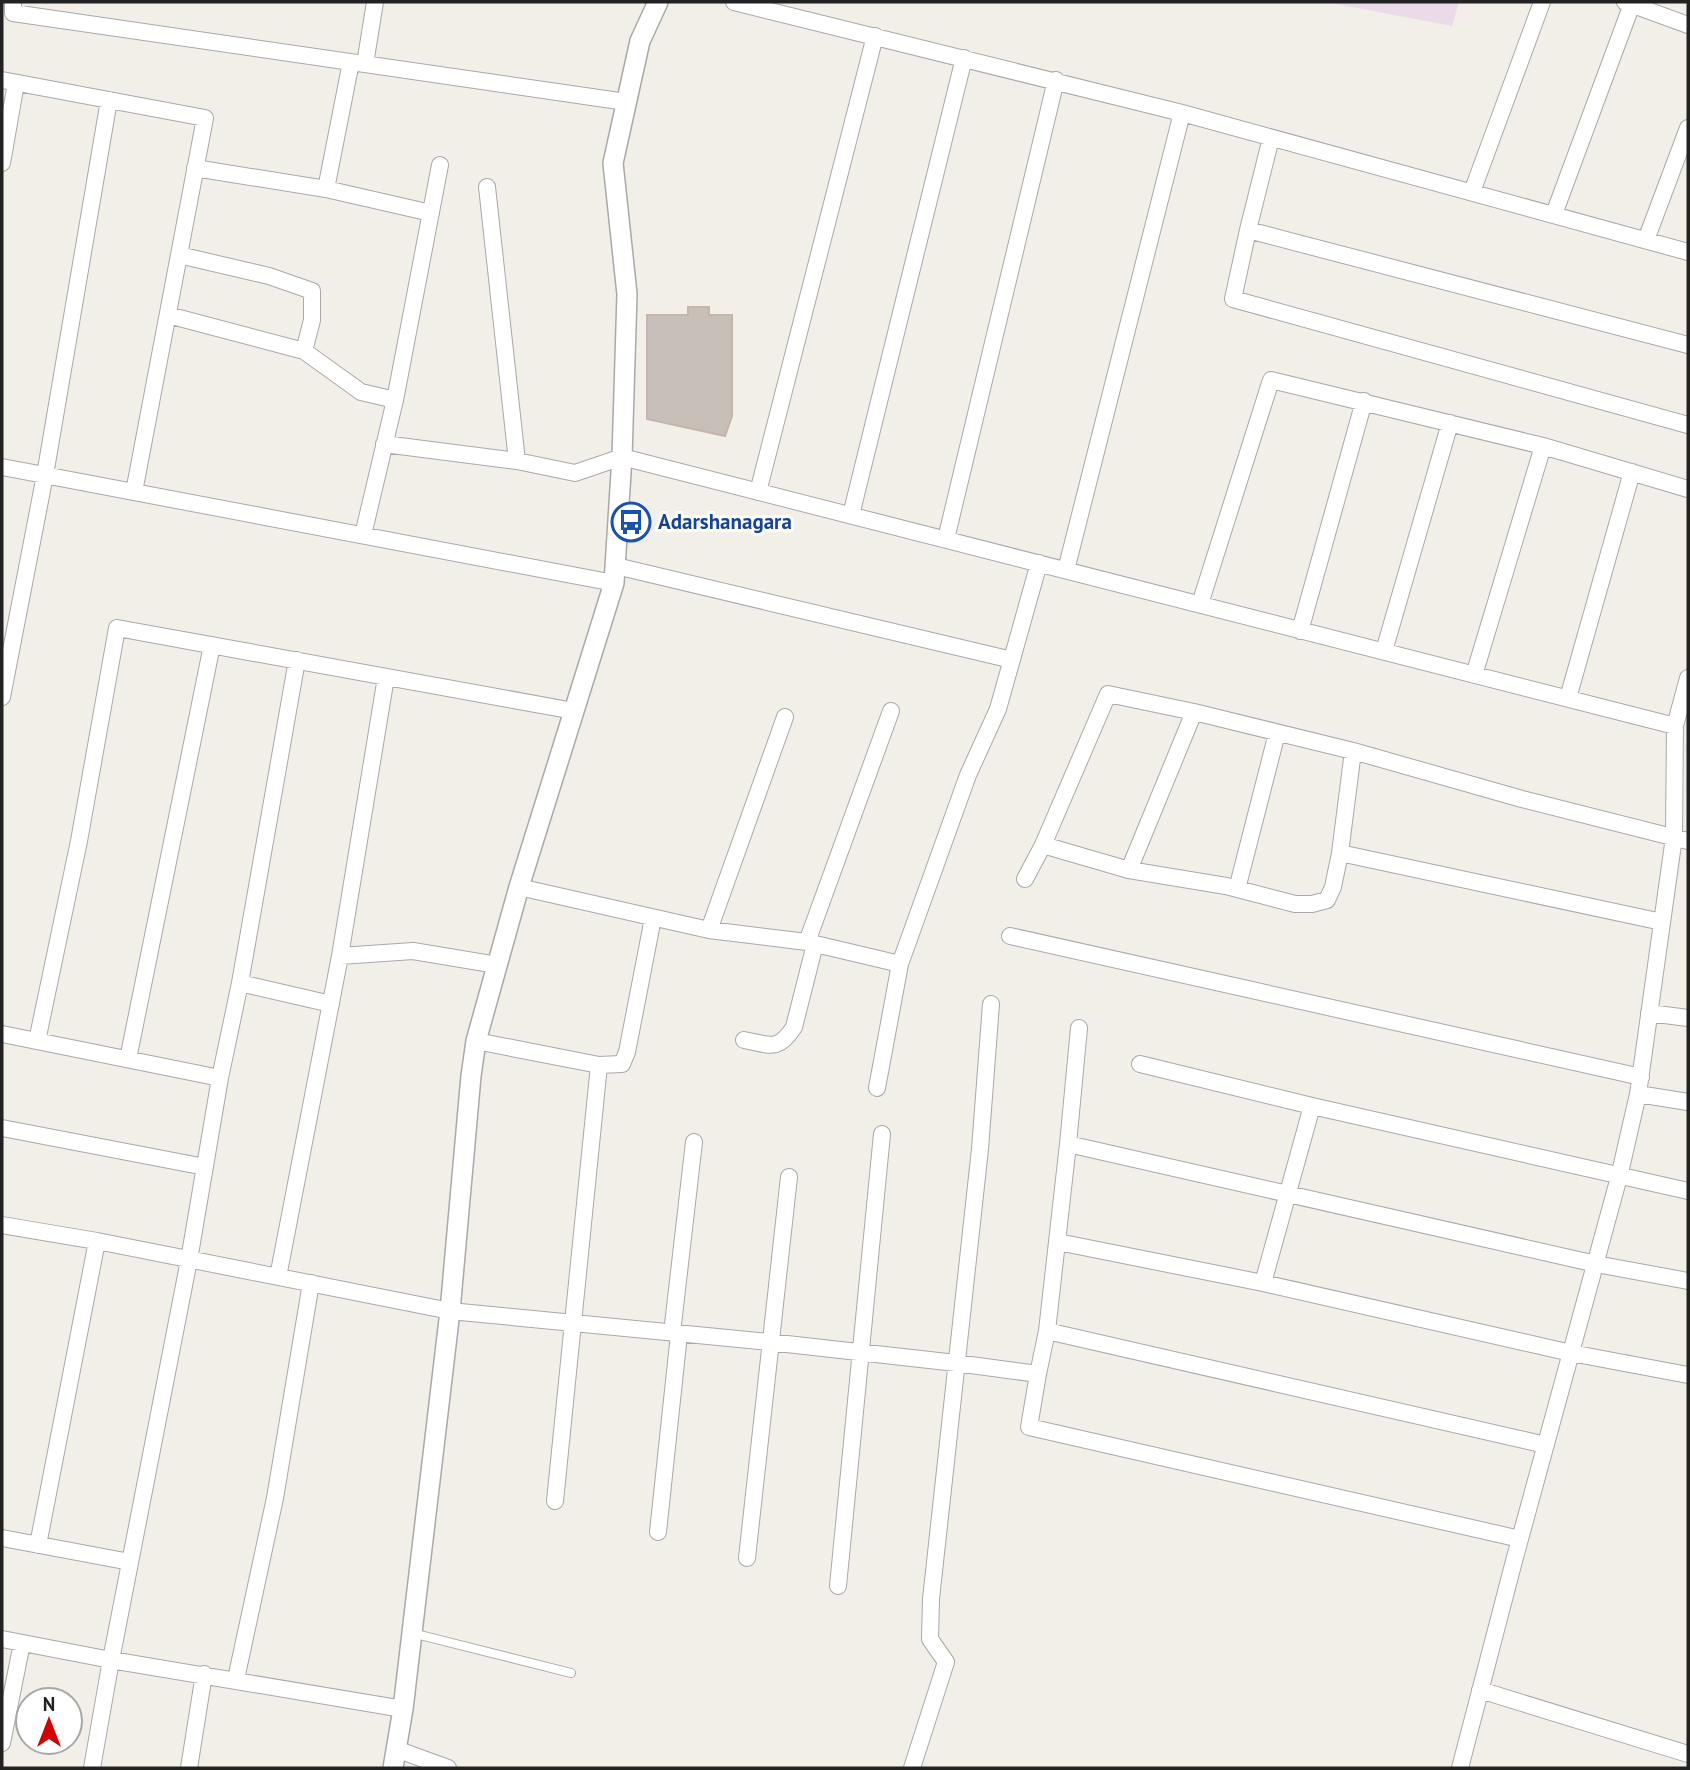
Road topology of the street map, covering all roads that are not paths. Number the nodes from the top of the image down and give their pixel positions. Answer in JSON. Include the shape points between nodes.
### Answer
{"nodes":[{"id":1,"x":13,"y":2,"type":"edge"},
{"id":2,"x":375,"y":2,"type":"edge"},
{"id":3,"x":658,"y":2,"type":"edge"},
{"id":4,"x":734,"y":2,"type":"edge"},
{"id":5,"x":1542,"y":2,"type":"edge"},
{"id":6,"x":1629,"y":3,"type":"edge"},
{"id":7,"x":1688,"y":25,"type":"edge"},
{"id":8,"x":874,"y":36,"type":"junction"},
{"id":9,"x":964,"y":58,"type":"junction"},
{"id":10,"x":358,"y":63,"type":"junction"},
{"id":11,"x":1056,"y":80,"type":"junction"},
{"id":12,"x":9,"y":81,"type":"edge"},
{"id":13,"x":109,"y":100,"type":"junction"},
{"id":14,"x":626,"y":102,"type":"junction"},
{"id":15,"x":1182,"y":113,"type":"junction"},
{"id":16,"x":1688,"y":128,"type":"edge"},
{"id":17,"x":1271,"y":138,"type":"junction"},
{"id":18,"x":2,"y":163,"type":"edge"},
{"id":19,"x":440,"y":165,"type":"dead end"},
{"id":20,"x":195,"y":168,"type":"junction"},
{"id":21,"x":487,"y":187,"type":"dead end"},
{"id":22,"x":326,"y":189,"type":"junction"},
{"id":23,"x":1472,"y":192,"type":"junction"},
{"id":24,"x":431,"y":212,"type":"junction"},
{"id":25,"x":1554,"y":214,"type":"junction"},
{"id":26,"x":1248,"y":230,"type":"junction"},
{"id":27,"x":1646,"y":240,"type":"junction"},
{"id":28,"x":1688,"y":252,"type":"edge"},
{"id":29,"x":179,"y":255,"type":"junction"},
{"id":30,"x":168,"y":315,"type":"junction"},
{"id":31,"x":1688,"y":345,"type":"edge"},
{"id":32,"x":304,"y":351,"type":"junction"},
{"id":33,"x":395,"y":400,"type":"junction"},
{"id":34,"x":1364,"y":401,"type":"junction"},
{"id":35,"x":1450,"y":423,"type":"junction"},
{"id":36,"x":1688,"y":425,"type":"edge"},
{"id":37,"x":384,"y":444,"type":"junction"},
{"id":38,"x":1544,"y":446,"type":"junction"},
{"id":39,"x":622,"y":457,"type":"junction"},
{"id":40,"x":517,"y":461,"type":"junction"},
{"id":41,"x":2,"y":467,"type":"edge"},
{"id":42,"x":1632,"y":472,"type":"junction"},
{"id":43,"x":45,"y":475,"type":"junction"},
{"id":44,"x":1688,"y":489,"type":"edge"},
{"id":45,"x":134,"y":492,"type":"junction"},
{"id":46,"x":758,"y":492,"type":"junction"},
{"id":47,"x":851,"y":515,"type":"junction"},
{"id":48,"x":363,"y":535,"type":"junction"},
{"id":49,"x":946,"y":539,"type":"junction"},
{"id":50,"x":1039,"y":563,"type":"junction"},
{"id":51,"x":1066,"y":570,"type":"junction"},
{"id":52,"x":615,"y":574,"type":"junction"},
{"id":53,"x":1200,"y":604,"type":"junction"},
{"id":54,"x":1300,"y":631,"type":"junction"},
{"id":55,"x":212,"y":645,"type":"junction"},
{"id":56,"x":1384,"y":652,"type":"junction"},
{"id":57,"x":6,"y":654,"type":"edge"},
{"id":58,"x":297,"y":660,"type":"junction"},
{"id":59,"x":1012,"y":660,"type":"junction"},
{"id":60,"x":1474,"y":675,"type":"junction"},
{"id":61,"x":386,"y":677,"type":"junction"},
{"id":62,"x":1688,"y":678,"type":"edge"},
{"id":63,"x":2,"y":697,"type":"edge"},
{"id":64,"x":1568,"y":698,"type":"junction"},
{"id":65,"x":574,"y":711,"type":"junction"},
{"id":66,"x":891,"y":711,"type":"dead end"},
{"id":67,"x":1194,"y":712,"type":"junction"},
{"id":68,"x":785,"y":717,"type":"dead end"},
{"id":69,"x":1675,"y":726,"type":"junction"},
{"id":70,"x":1277,"y":733,"type":"junction"},
{"id":71,"x":1681,"y":747,"type":"edge"},
{"id":72,"x":1353,"y":751,"type":"junction"},
{"id":73,"x":1681,"y":839,"type":"edge"},
{"id":74,"x":1042,"y":845,"type":"junction"},
{"id":75,"x":1340,"y":853,"type":"junction"},
{"id":76,"x":1129,"y":870,"type":"junction"},
{"id":77,"x":1025,"y":879,"type":"dead end"},
{"id":78,"x":519,"y":887,"type":"junction"},
{"id":79,"x":1237,"y":889,"type":"junction"},
{"id":80,"x":653,"y":918,"type":"junction"},
{"id":81,"x":1662,"y":922,"type":"junction"},
{"id":82,"x":709,"y":930,"type":"junction"},
{"id":83,"x":1010,"y":936,"type":"dead end"},
{"id":84,"x":811,"y":943,"type":"junction"},
{"id":85,"x":341,"y":956,"type":"junction"},
{"id":86,"x":900,"y":964,"type":"junction"},
{"id":87,"x":497,"y":965,"type":"junction"},
{"id":88,"x":240,"y":983,"type":"junction"},
{"id":89,"x":331,"y":1004,"type":"junction"},
{"id":90,"x":991,"y":1004,"type":"dead end"},
{"id":91,"x":1649,"y":1013,"type":"junction"},
{"id":92,"x":1688,"y":1018,"type":"edge"},
{"id":93,"x":1079,"y":1028,"type":"dead end"},
{"id":94,"x":2,"y":1034,"type":"edge"},
{"id":95,"x":744,"y":1040,"type":"dead end"},
{"id":96,"x":37,"y":1041,"type":"junction"},
{"id":97,"x":476,"y":1041,"type":"junction"},
{"id":98,"x":128,"y":1059,"type":"junction"},
{"id":99,"x":599,"y":1065,"type":"junction"},
{"id":100,"x":1140,"y":1065,"type":"dead end"},
{"id":101,"x":220,"y":1078,"type":"junction"},
{"id":102,"x":1640,"y":1086,"type":"junction"},
{"id":103,"x":877,"y":1088,"type":"dead end"},
{"id":104,"x":1688,"y":1102,"type":"edge"},
{"id":105,"x":1311,"y":1106,"type":"junction"},
{"id":106,"x":2,"y":1128,"type":"edge"},
{"id":107,"x":881,"y":1134,"type":"dead end"},
{"id":108,"x":694,"y":1143,"type":"dead end"},
{"id":109,"x":1068,"y":1144,"type":"junction"},
{"id":110,"x":205,"y":1167,"type":"junction"},
{"id":111,"x":789,"y":1177,"type":"dead end"},
{"id":112,"x":1619,"y":1177,"type":"junction"},
{"id":113,"x":1688,"y":1191,"type":"edge"},
{"id":114,"x":1286,"y":1194,"type":"junction"},
{"id":115,"x":3,"y":1230,"type":"edge"},
{"id":116,"x":97,"y":1241,"type":"junction"},
{"id":117,"x":1058,"y":1242,"type":"junction"},
{"id":118,"x":189,"y":1261,"type":"junction"},
{"id":119,"x":1595,"y":1264,"type":"junction"},
{"id":120,"x":278,"y":1277,"type":"junction"},
{"id":121,"x":1688,"y":1281,"type":"edge"},
{"id":122,"x":310,"y":1283,"type":"junction"},
{"id":123,"x":1264,"y":1283,"type":"junction"},
{"id":124,"x":450,"y":1311,"type":"junction"},
{"id":125,"x":572,"y":1323,"type":"junction"},
{"id":126,"x":1047,"y":1331,"type":"junction"},
{"id":127,"x":676,"y":1333,"type":"junction"},
{"id":128,"x":769,"y":1342,"type":"junction"},
{"id":129,"x":862,"y":1353,"type":"junction"},
{"id":130,"x":1571,"y":1353,"type":"junction"},
{"id":131,"x":956,"y":1363,"type":"junction"},
{"id":132,"x":1038,"y":1374,"type":"junction"},
{"id":133,"x":1688,"y":1375,"type":"edge"},
{"id":134,"x":1546,"y":1445,"type":"junction"},
{"id":135,"x":555,"y":1501,"type":"dead end"},
{"id":136,"x":658,"y":1532,"type":"dead end"},
{"id":137,"x":2,"y":1538,"type":"edge"},
{"id":138,"x":1520,"y":1539,"type":"junction"},
{"id":139,"x":38,"y":1545,"type":"junction"},
{"id":140,"x":747,"y":1558,"type":"dead end"},
{"id":141,"x":130,"y":1562,"type":"junction"},
{"id":142,"x":838,"y":1586,"type":"dead end"},
{"id":143,"x":412,"y":1633,"type":"junction"},
{"id":144,"x":2,"y":1639,"type":"edge"},
{"id":145,"x":22,"y":1643,"type":"junction"},
{"id":146,"x":111,"y":1660,"type":"junction"},
{"id":147,"x":571,"y":1673,"type":"dead end"},
{"id":148,"x":204,"y":1674,"type":"junction"},
{"id":149,"x":236,"y":1679,"type":"junction"},
{"id":150,"x":1480,"y":1690,"type":"junction"},
{"id":151,"x":403,"y":1709,"type":"junction"},
{"id":152,"x":2,"y":1740,"type":"edge"},
{"id":153,"x":1688,"y":1754,"type":"edge"},
{"id":154,"x":395,"y":1759,"type":"edge"},
{"id":155,"x":92,"y":1768,"type":"edge"},
{"id":156,"x":189,"y":1768,"type":"edge"},
{"id":157,"x":448,"y":1768,"type":"edge"},
{"id":158,"x":912,"y":1768,"type":"edge"},
{"id":159,"x":1460,"y":1768,"type":"edge"}],
"edges":[{"from":1,"to":10,"type":"street","via":[[13,13]]},
{"from":2,"to":10,"type":"street"},
{"from":3,"to":14,"type":"street","via":[[640,41]]},
{"from":4,"to":8,"type":"street"},
{"from":5,"to":23,"type":"street"},
{"from":6,"to":7,"type":"street"},
{"from":6,"to":25,"type":"street"},
{"from":8,"to":9,"type":"street"},
{"from":8,"to":46,"type":"street"},
{"from":9,"to":11,"type":"street"},
{"from":9,"to":47,"type":"street"},
{"from":10,"to":14,"type":"street"},
{"from":10,"to":22,"type":"street"},
{"from":11,"to":15,"type":"street"},
{"from":11,"to":49,"type":"street"},
{"from":12,"to":13,"type":"street"},
{"from":12,"to":18,"type":"street"},
{"from":13,"to":20,"type":"street","via":[[205,118]]},
{"from":13,"to":43,"type":"street"},
{"from":14,"to":39,"type":"street","via":[[613,163],[627,294]]},
{"from":15,"to":17,"type":"street"},
{"from":15,"to":51,"type":"street"},
{"from":16,"to":27,"type":"street"},
{"from":17,"to":23,"type":"street"},
{"from":17,"to":26,"type":"street"},
{"from":19,"to":24,"type":"street"},
{"from":20,"to":22,"type":"street"},
{"from":20,"to":29,"type":"street"},
{"from":21,"to":40,"type":"street"},
{"from":22,"to":24,"type":"street"},
{"from":23,"to":25,"type":"street"},
{"from":24,"to":33,"type":"street"},
{"from":25,"to":27,"type":"street"},
{"from":26,"to":31,"type":"street"},
{"from":26,"to":36,"type":"street","via":[[1233,299]]},
{"from":27,"to":28,"type":"street"},
{"from":29,"to":30,"type":"street"},
{"from":29,"to":32,"type":"street","via":[[312,290],[312,320]]},
{"from":30,"to":32,"type":"street"},
{"from":30,"to":45,"type":"street"},
{"from":32,"to":33,"type":"street","via":[[361,392]]},
{"from":33,"to":37,"type":"street"},
{"from":34,"to":35,"type":"street"},
{"from":34,"to":53,"type":"street","via":[[1270,380]]},
{"from":34,"to":54,"type":"street"},
{"from":35,"to":38,"type":"street"},
{"from":35,"to":56,"type":"street"},
{"from":37,"to":40,"type":"street"},
{"from":37,"to":48,"type":"street"},
{"from":38,"to":42,"type":"street"},
{"from":38,"to":60,"type":"street"},
{"from":39,"to":40,"type":"street","via":[[575,473]]},
{"from":39,"to":46,"type":"street"},
{"from":39,"to":52,"type":"street"},
{"from":41,"to":43,"type":"street"},
{"from":42,"to":44,"type":"street"},
{"from":42,"to":64,"type":"street"},
{"from":43,"to":45,"type":"street"},
{"from":43,"to":57,"type":"street"},
{"from":45,"to":48,"type":"street"},
{"from":46,"to":47,"type":"street"},
{"from":47,"to":49,"type":"street"},
{"from":48,"to":52,"type":"street"},
{"from":49,"to":50,"type":"street"},
{"from":50,"to":51,"type":"street"},
{"from":50,"to":59,"type":"street"},
{"from":51,"to":53,"type":"street"},
{"from":52,"to":59,"type":"street"},
{"from":52,"to":65,"type":"street"},
{"from":53,"to":54,"type":"street"},
{"from":54,"to":56,"type":"street"},
{"from":55,"to":58,"type":"street"},
{"from":55,"to":96,"type":"street","via":[[117,628]]},
{"from":55,"to":98,"type":"street"},
{"from":56,"to":60,"type":"street"},
{"from":57,"to":63,"type":"street"},
{"from":58,"to":61,"type":"street"},
{"from":58,"to":88,"type":"street"},
{"from":59,"to":86,"type":"street","via":[[998,709],[968,775]]},
{"from":60,"to":64,"type":"street"},
{"from":61,"to":65,"type":"street"},
{"from":61,"to":85,"type":"street"},
{"from":62,"to":69,"type":"street"},
{"from":64,"to":69,"type":"street"},
{"from":65,"to":78,"type":"street"},
{"from":66,"to":84,"type":"street"},
{"from":67,"to":70,"type":"street"},
{"from":67,"to":74,"type":"street","via":[[1108,694]]},
{"from":67,"to":76,"type":"street"},
{"from":68,"to":82,"type":"street"},
{"from":69,"to":71,"type":"street"},
{"from":70,"to":72,"type":"street"},
{"from":70,"to":79,"type":"street"},
{"from":71,"to":73,"type":"street"},
{"from":72,"to":73,"type":"street"},
{"from":72,"to":75,"type":"street"},
{"from":73,"to":81,"type":"street"},
{"from":74,"to":76,"type":"street"},
{"from":74,"to":77,"type":"street"},
{"from":75,"to":79,"type":"street","via":[[1326,900],[1295,904]]},
{"from":75,"to":81,"type":"street"},
{"from":76,"to":79,"type":"street"},
{"from":78,"to":80,"type":"street"},
{"from":78,"to":87,"type":"street"},
{"from":80,"to":82,"type":"street"},
{"from":80,"to":99,"type":"street","via":[[627,1052],[622,1064]]},
{"from":81,"to":91,"type":"street"},
{"from":82,"to":84,"type":"street"},
{"from":83,"to":102,"type":"street"},
{"from":84,"to":86,"type":"street"},
{"from":84,"to":95,"type":"street","via":[[794,1027],[787,1038],[775,1046]]},
{"from":85,"to":87,"type":"street","via":[[413,950]]},
{"from":85,"to":89,"type":"street"},
{"from":86,"to":103,"type":"street"},
{"from":87,"to":97,"type":"street"},
{"from":88,"to":89,"type":"street"},
{"from":88,"to":101,"type":"street"},
{"from":89,"to":120,"type":"street"},
{"from":90,"to":131,"type":"street"},
{"from":91,"to":92,"type":"street"},
{"from":91,"to":102,"type":"street"},
{"from":93,"to":109,"type":"street"},
{"from":94,"to":96,"type":"street"},
{"from":96,"to":98,"type":"street"},
{"from":97,"to":99,"type":"street"},
{"from":97,"to":124,"type":"street"},
{"from":98,"to":101,"type":"street"},
{"from":99,"to":125,"type":"street"},
{"from":100,"to":105,"type":"street"},
{"from":101,"to":110,"type":"street"},
{"from":102,"to":104,"type":"street"},
{"from":102,"to":112,"type":"street"},
{"from":105,"to":112,"type":"street"},
{"from":105,"to":114,"type":"street"},
{"from":106,"to":110,"type":"street"},
{"from":107,"to":129,"type":"street"},
{"from":108,"to":127,"type":"street"},
{"from":109,"to":114,"type":"street"},
{"from":109,"to":117,"type":"street"},
{"from":110,"to":118,"type":"street"},
{"from":111,"to":128,"type":"street"},
{"from":112,"to":113,"type":"street"},
{"from":112,"to":119,"type":"street"},
{"from":114,"to":119,"type":"street"},
{"from":114,"to":123,"type":"street"},
{"from":115,"to":116,"type":"street"},
{"from":116,"to":118,"type":"street"},
{"from":116,"to":139,"type":"street"},
{"from":117,"to":123,"type":"street"},
{"from":117,"to":126,"type":"street"},
{"from":118,"to":120,"type":"street"},
{"from":118,"to":141,"type":"street"},
{"from":119,"to":121,"type":"street"},
{"from":119,"to":130,"type":"street"},
{"from":120,"to":122,"type":"street"},
{"from":122,"to":124,"type":"street"},
{"from":122,"to":149,"type":"street","via":[[275,1498]]},
{"from":123,"to":130,"type":"street"},
{"from":124,"to":125,"type":"street"},
{"from":124,"to":143,"type":"street"},
{"from":125,"to":127,"type":"street"},
{"from":125,"to":135,"type":"street"},
{"from":126,"to":132,"type":"street"},
{"from":126,"to":134,"type":"street"},
{"from":127,"to":128,"type":"street"},
{"from":127,"to":136,"type":"street"},
{"from":128,"to":129,"type":"street"},
{"from":128,"to":140,"type":"street"},
{"from":129,"to":131,"type":"street"},
{"from":129,"to":142,"type":"street"},
{"from":130,"to":133,"type":"street"},
{"from":130,"to":134,"type":"street"},
{"from":131,"to":132,"type":"street"},
{"from":131,"to":158,"type":"street","via":[[930,1626],[930,1639],[946,1667]]},
{"from":132,"to":138,"type":"street","via":[[1029,1427]]},
{"from":134,"to":138,"type":"street"},
{"from":137,"to":139,"type":"street"},
{"from":138,"to":150,"type":"street"},
{"from":139,"to":141,"type":"street"},
{"from":141,"to":146,"type":"street"},
{"from":143,"to":147,"type":"lane"},
{"from":143,"to":151,"type":"street"},
{"from":144,"to":145,"type":"street"},
{"from":145,"to":146,"type":"street"},
{"from":145,"to":152,"type":"street"},
{"from":146,"to":148,"type":"street"},
{"from":146,"to":155,"type":"street"},
{"from":148,"to":149,"type":"street"},
{"from":148,"to":156,"type":"street"},
{"from":149,"to":151,"type":"street"},
{"from":150,"to":153,"type":"street"},
{"from":150,"to":159,"type":"street"},
{"from":151,"to":154,"type":"street"},
{"from":154,"to":157,"type":"street"}]}
